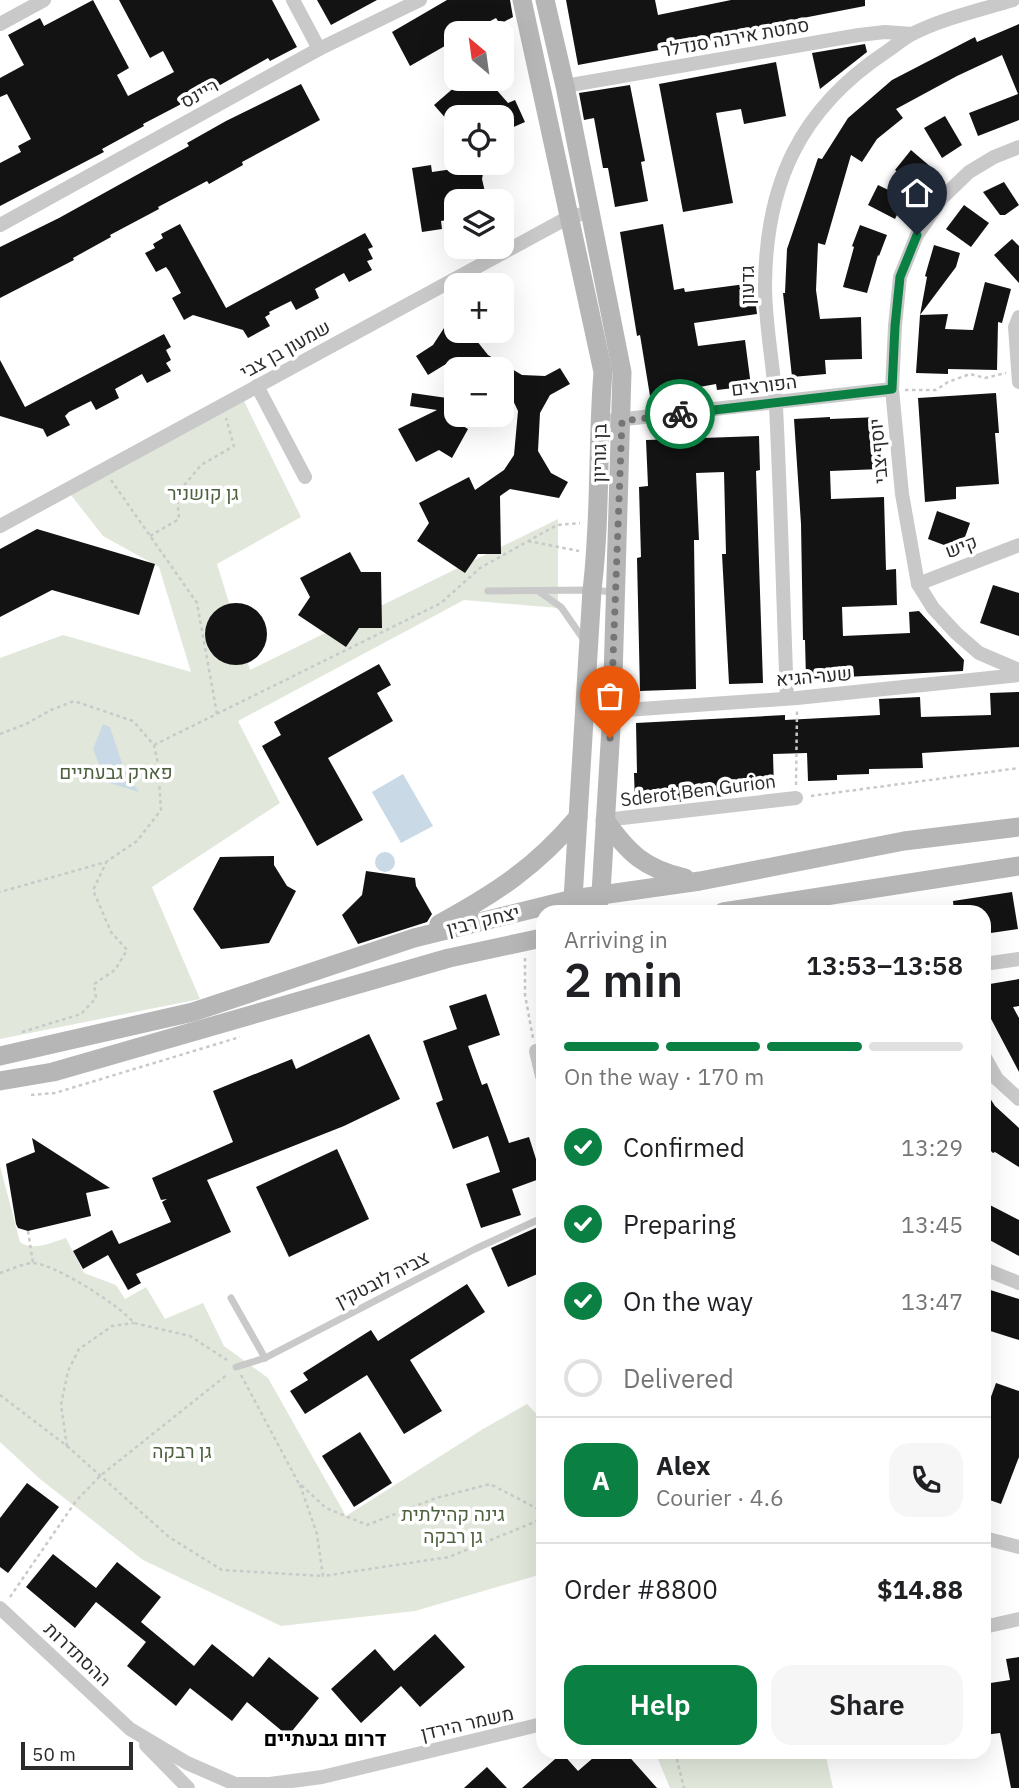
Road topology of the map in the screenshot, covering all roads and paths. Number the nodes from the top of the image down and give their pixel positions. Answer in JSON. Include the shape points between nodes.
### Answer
{"nodes":[{"id":1,"x":44,"y":0,"type":"edge"},
{"id":2,"x":293,"y":0,"type":"edge"},
{"id":3,"x":419,"y":0,"type":"edge"},
{"id":4,"x":522,"y":0,"type":"edge"},
{"id":5,"x":545,"y":0,"type":"edge"},
{"id":6,"x":1013,"y":0,"type":"edge"},
{"id":7,"x":0,"y":24,"type":"edge"},
{"id":8,"x":912,"y":34,"type":"junction"},
{"id":9,"x":319,"y":49,"type":"junction"},
{"id":10,"x":565,"y":86,"type":"junction"},
{"id":11,"x":1019,"y":147,"type":"edge"},
{"id":12,"x":591,"y":212,"type":"junction"},
{"id":13,"x":569,"y":217,"type":"junction"},
{"id":14,"x":0,"y":225,"type":"edge"},
{"id":15,"x":1019,"y":317,"type":"edge"},
{"id":16,"x":1018,"y":371,"type":"edge"},
{"id":17,"x":1019,"y":382,"type":"edge"},
{"id":18,"x":257,"y":386,"type":"junction"},
{"id":19,"x":892,"y":389,"type":"junction"},
{"id":20,"x":776,"y":403,"type":"junction"},
{"id":21,"x":222,"y":405,"type":"junction"},
{"id":22,"x":622,"y":421,"type":"junction"},
{"id":23,"x":599,"y":422,"type":"junction"},
{"id":24,"x":104,"y":470,"type":"junction"},
{"id":25,"x":305,"y":477,"type":"dead end"},
{"id":26,"x":597,"y":522,"type":"junction"},
{"id":27,"x":0,"y":526,"type":"edge"},
{"id":28,"x":150,"y":536,"type":"junction"},
{"id":29,"x":528,"y":541,"type":"junction"},
{"id":30,"x":1019,"y":545,"type":"edge"},
{"id":31,"x":596,"y":554,"type":"junction"},
{"id":32,"x":918,"y":584,"type":"junction"},
{"id":33,"x":488,"y":590,"type":"dead end"},
{"id":34,"x":537,"y":590,"type":"junction"},
{"id":35,"x":592,"y":590,"type":"junction"},
{"id":36,"x":615,"y":592,"type":"junction"},
{"id":37,"x":588,"y":648,"type":"junction"},
{"id":38,"x":1019,"y":670,"type":"edge"},
{"id":39,"x":1019,"y":676,"type":"edge"},
{"id":40,"x":792,"y":698,"type":"junction"},
{"id":41,"x":612,"y":710,"type":"junction"},
{"id":42,"x":216,"y":714,"type":"junction"},
{"id":43,"x":0,"y":734,"type":"edge"},
{"id":44,"x":154,"y":745,"type":"junction"},
{"id":45,"x":1019,"y":768,"type":"edge"},
{"id":46,"x":796,"y":798,"type":"junction"},
{"id":47,"x":579,"y":817,"type":"junction"},
{"id":48,"x":605,"y":820,"type":"junction"},
{"id":49,"x":1019,"y":828,"type":"edge"},
{"id":50,"x":106,"y":862,"type":"junction"},
{"id":51,"x":1019,"y":866,"type":"edge"},
{"id":52,"x":700,"y":881,"type":"junction"},
{"id":53,"x":0,"y":892,"type":"edge"},
{"id":54,"x":598,"y":903,"type":"edge"},
{"id":55,"x":576,"y":905,"type":"edge"},
{"id":56,"x":768,"y":905,"type":"edge"},
{"id":57,"x":536,"y":913,"type":"edge"},
{"id":58,"x":414,"y":938,"type":"junction"},
{"id":59,"x":533,"y":939,"type":"edge"},
{"id":60,"x":1019,"y":959,"type":"edge"},
{"id":61,"x":991,"y":963,"type":"edge"},
{"id":62,"x":536,"y":1039,"type":"edge"},
{"id":63,"x":1,"y":1056,"type":"edge"},
{"id":64,"x":991,"y":1068,"type":"edge"},
{"id":65,"x":0,"y":1081,"type":"edge"},
{"id":66,"x":1019,"y":1100,"type":"edge"},
{"id":67,"x":536,"y":1221,"type":"edge"},
{"id":68,"x":28,"y":1231,"type":"dead end"},
{"id":69,"x":33,"y":1263,"type":"junction"},
{"id":70,"x":991,"y":1272,"type":"edge"},
{"id":71,"x":0,"y":1273,"type":"edge"},
{"id":72,"x":1019,"y":1283,"type":"edge"},
{"id":73,"x":231,"y":1298,"type":"dead end"},
{"id":74,"x":134,"y":1323,"type":"junction"},
{"id":75,"x":265,"y":1358,"type":"junction"},
{"id":76,"x":236,"y":1367,"type":"junction"},
{"id":77,"x":0,"y":1395,"type":"edge"},
{"id":78,"x":67,"y":1446,"type":"junction"},
{"id":79,"x":100,"y":1476,"type":"junction"},
{"id":80,"x":298,"y":1482,"type":"junction"},
{"id":81,"x":536,"y":1508,"type":"edge"},
{"id":82,"x":536,"y":1521,"type":"edge"},
{"id":83,"x":991,"y":1540,"type":"edge"},
{"id":84,"x":1018,"y":1548,"type":"edge"},
{"id":85,"x":323,"y":1576,"type":"junction"},
{"id":86,"x":1,"y":1610,"type":"edge"},
{"id":87,"x":1019,"y":1619,"type":"edge"},
{"id":88,"x":991,"y":1625,"type":"edge"},
{"id":89,"x":536,"y":1725,"type":"edge"},
{"id":90,"x":130,"y":1729,"type":"junction"},
{"id":91,"x":677,"y":1759,"type":"edge"},
{"id":92,"x":214,"y":1782,"type":"edge"},
{"id":93,"x":234,"y":1786,"type":"edge"},
{"id":94,"x":188,"y":1788,"type":"edge"},
{"id":95,"x":684,"y":1788,"type":"edge"}],
"edges":[{"from":1,"to":7,"type":"street"},
{"from":2,"to":9,"type":"street"},
{"from":3,"to":9,"type":"street","name":"ריינס"},
{"from":4,"to":13,"type":"main road","name":"בן גוריון"},
{"from":5,"to":10,"type":"main road","name":"בן גוריון"},
{"from":6,"to":8,"type":"street","name":"גדעון"},
{"from":8,"to":10,"type":"street","name":"סמטת אירנה סנדלר","via":[[859,35]]},
{"from":8,"to":20,"type":"street","name":"גדעון","via":[[863,67],[830,99],[792,152],[780,184],[767,242],[765,286]]},
{"from":9,"to":14,"type":"street","name":"ריינס"},
{"from":10,"to":12,"type":"main road","name":"בן גוריון"},
{"from":11,"to":19,"type":"street","name":"יוסף צבי","via":[[969,172],[942,198],[917,235],[900,277]]},
{"from":12,"to":13,"type":"street","name":"שמעון בן צבי"},
{"from":12,"to":22,"type":"main road","name":"בן גוריון","via":[[622,372]]},
{"from":13,"to":18,"type":"street","name":"שמעון בן צבי"},
{"from":13,"to":23,"type":"main road","name":"בן גוריון","via":[[603,372]]},
{"from":15,"to":16,"type":"street","via":[[1015,327]]},
{"from":16,"to":17,"type":"street"},
{"from":16,"to":19,"type":"path","via":[[985,378],[970,373],[936,390]]},
{"from":18,"to":21,"type":"street","name":"שמעון בן צבי"},
{"from":18,"to":25,"type":"street"},
{"from":19,"to":20,"type":"street","name":"הפורצים"},
{"from":19,"to":32,"type":"street","name":"יוסף צבי","via":[[902,494]]},
{"from":20,"to":22,"type":"street","name":"הפורצים"},
{"from":20,"to":40,"type":"street","name":"גדעון"},
{"from":21,"to":24,"type":"street","name":"שמעון בן צבי"},
{"from":21,"to":28,"type":"path","via":[[234,446],[201,465],[177,494],[180,519]]},
{"from":22,"to":23,"type":"street","name":"הפורצים"},
{"from":22,"to":36,"type":"main road","name":"בן גוריון"},
{"from":23,"to":26,"type":"main road","name":"בן גוריון"},
{"from":24,"to":27,"type":"street","name":"שמעון בן צבי"},
{"from":24,"to":28,"type":"path"},
{"from":26,"to":29,"type":"path","via":[[557,525]]},
{"from":26,"to":31,"type":"main road","name":"בן גוריון"},
{"from":28,"to":42,"type":"path","via":[[197,603]]},
{"from":29,"to":31,"type":"path"},
{"from":29,"to":42,"type":"path","via":[[480,568],[441,603]]},
{"from":30,"to":32,"type":"street","name":"קיש"},
{"from":31,"to":35,"type":"main road","name":"בן גוריון"},
{"from":32,"to":38,"type":"street","name":"יוסף צבי","via":[[933,608],[979,653]]},
{"from":33,"to":34,"type":"lane"},
{"from":34,"to":35,"type":"lane"},
{"from":34,"to":37,"type":"lane","via":[[569,616]]},
{"from":35,"to":36,"type":"lane"},
{"from":35,"to":37,"type":"main road","name":"בן גוריון"},
{"from":36,"to":41,"type":"main road","name":"בן גוריון"},
{"from":37,"to":47,"type":"main road","name":"בן גוריון"},
{"from":39,"to":40,"type":"street","name":"שער הגיא"},
{"from":40,"to":41,"type":"street","name":"שער הגיא"},
{"from":40,"to":46,"type":"path"},
{"from":41,"to":48,"type":"main road","name":"בן גוריון"},
{"from":42,"to":44,"type":"path"},
{"from":43,"to":44,"type":"path","via":[[74,701],[133,721]]},
{"from":44,"to":50,"type":"path","via":[[161,810],[136,841]]},
{"from":45,"to":46,"type":"path"},
{"from":46,"to":48,"type":"street","name":"Sderot Ben Gurion"},
{"from":47,"to":55,"type":"main road","name":"בן גוריון"},
{"from":47,"to":58,"type":"main road","via":[[510,883]]},
{"from":48,"to":52,"type":"main road","via":[[621,844],[644,864]]},
{"from":48,"to":54,"type":"main road","name":"בן גוריון"},
{"from":49,"to":52,"type":"main road","name":"יצחק רבין","via":[[904,841]]},
{"from":50,"to":53,"type":"path"},
{"from":50,"to":63,"type":"path","via":[[93,890],[111,932],[127,950],[115,970],[94,984],[96,998],[81,1014],[23,1031]]},
{"from":51,"to":56,"type":"main road"},
{"from":52,"to":54,"type":"main road","name":"יצחק רבין"},
{"from":54,"to":55,"type":"main road","name":"יצחק רבין"},
{"from":57,"to":58,"type":"main road","name":"יצחק רבין"},
{"from":58,"to":63,"type":"main road","name":"יצחק רבין","via":[[193,1012]]},
{"from":59,"to":62,"type":"path","via":[[525,995]]},
{"from":59,"to":65,"type":"main road","name":"יצחק רבין","via":[[449,958],[53,1072]]},
{"from":60,"to":61,"type":"street"},
{"from":64,"to":66,"type":"street"},
{"from":67,"to":75,"type":"lane","name":"צביה לובטקין"},
{"from":68,"to":69,"type":"path"},
{"from":69,"to":71,"type":"path"},
{"from":69,"to":74,"type":"path","via":[[78,1281],[126,1312]]},
{"from":70,"to":72,"type":"street"},
{"from":73,"to":75,"type":"lane"},
{"from":74,"to":76,"type":"path","via":[[190,1336]]},
{"from":74,"to":78,"type":"path","via":[[112,1326],[79,1349],[68,1371],[61,1405]]},
{"from":75,"to":76,"type":"lane","name":"צביה לובטקין"},
{"from":76,"to":79,"type":"path"},
{"from":76,"to":80,"type":"path"},
{"from":77,"to":78,"type":"path"},
{"from":78,"to":79,"type":"path"},
{"from":79,"to":85,"type":"path","via":[[169,1537],[222,1570]]},
{"from":79,"to":86,"type":"path","via":[[76,1501]]},
{"from":80,"to":81,"type":"path","via":[[327,1508],[367,1525],[436,1497],[490,1484]]},
{"from":80,"to":85,"type":"path","via":[[317,1534]]},
{"from":82,"to":85,"type":"path","via":[[449,1557]]},
{"from":83,"to":84,"type":"street"},
{"from":86,"to":90,"type":"street","name":"ההסתדרות"},
{"from":87,"to":88,"type":"street"},
{"from":89,"to":93,"type":"street","name":"משמר הירדן","via":[[322,1777]]},
{"from":90,"to":92,"type":"street","name":"ההסתדרות"},
{"from":90,"to":94,"type":"street","name":"ההסתדרות"},
{"from":91,"to":95,"type":"path"},
{"from":92,"to":93,"type":"street","name":"ההסתדרות"}]}
